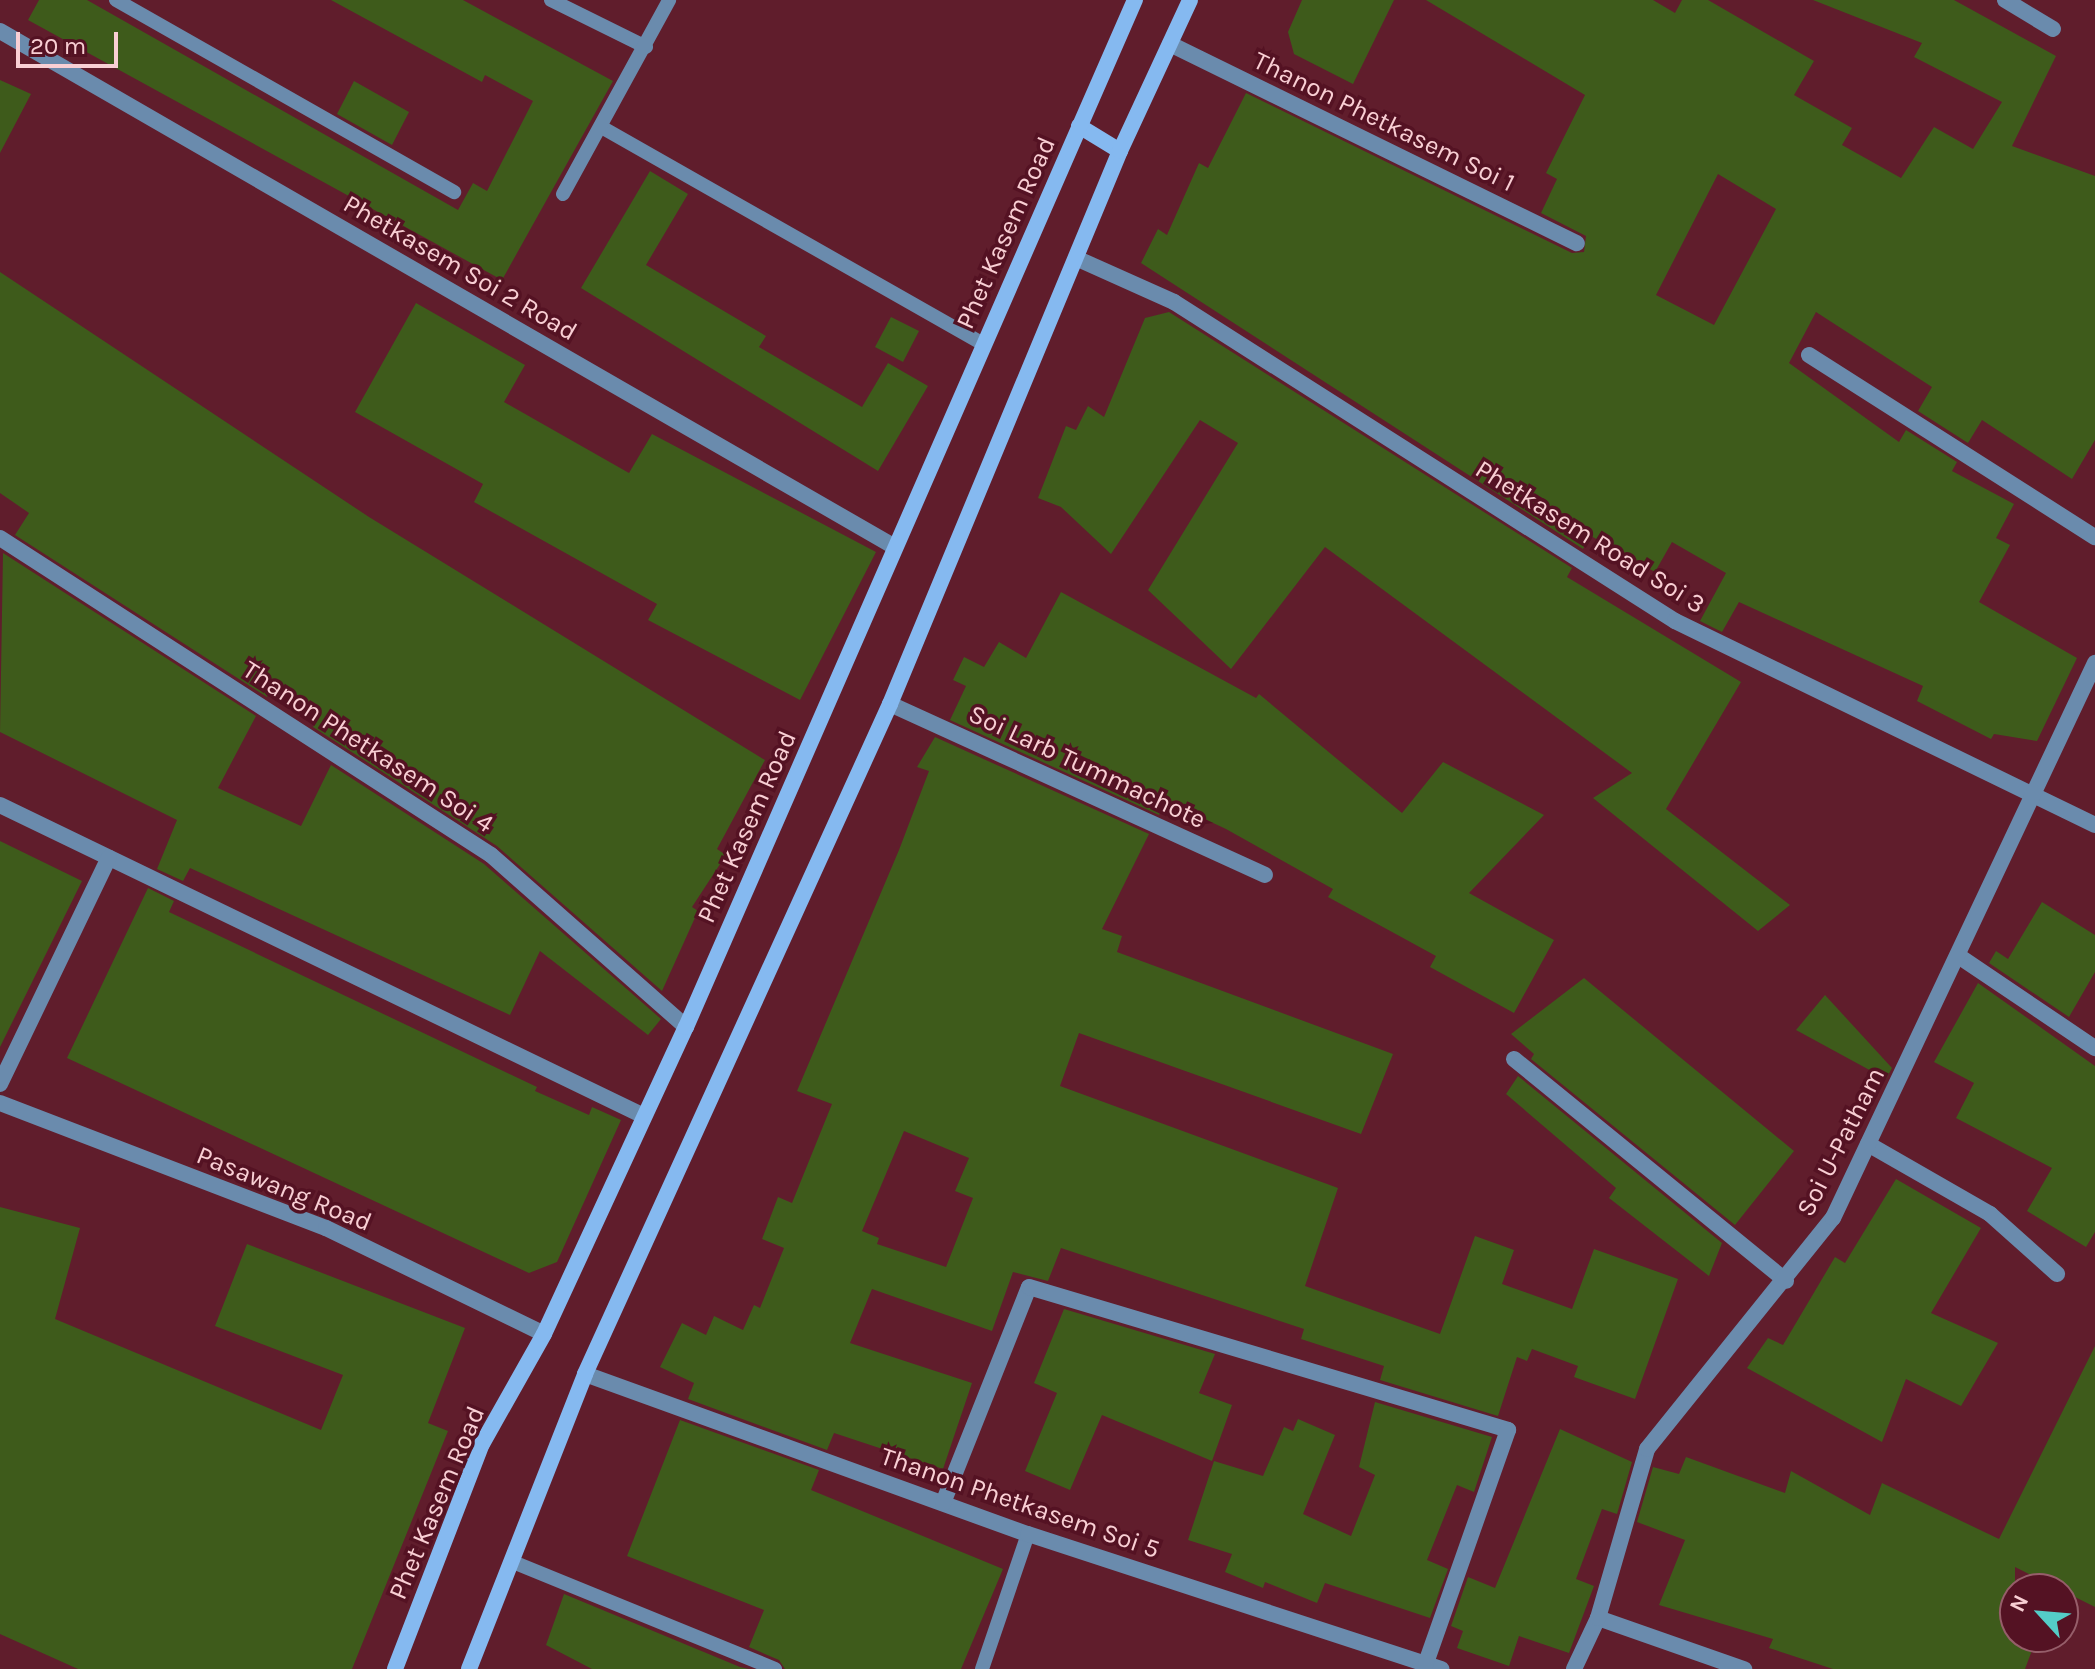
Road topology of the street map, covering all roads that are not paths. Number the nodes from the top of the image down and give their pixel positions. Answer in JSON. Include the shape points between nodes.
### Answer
{"nodes":[{"id":1,"x":116,"y":0,"type":"edge"},
{"id":2,"x":551,"y":0,"type":"edge"},
{"id":3,"x":669,"y":0,"type":"edge"},
{"id":4,"x":1135,"y":0,"type":"edge"},
{"id":5,"x":1190,"y":0,"type":"edge"},
{"id":6,"x":2005,"y":0,"type":"edge"},
{"id":7,"x":2053,"y":29,"type":"dead end"},
{"id":8,"x":0,"y":31,"type":"edge"},
{"id":9,"x":1170,"y":44,"type":"junction"},
{"id":10,"x":646,"y":47,"type":"junction"},
{"id":11,"x":1079,"y":126,"type":"junction"},
{"id":12,"x":603,"y":128,"type":"junction"},
{"id":13,"x":1120,"y":151,"type":"junction"},
{"id":14,"x":454,"y":192,"type":"dead end"},
{"id":15,"x":563,"y":194,"type":"dead end"},
{"id":16,"x":1577,"y":243,"type":"dead end"},
{"id":17,"x":1078,"y":259,"type":"junction"},
{"id":18,"x":983,"y":344,"type":"junction"},
{"id":19,"x":1809,"y":355,"type":"dead end"},
{"id":20,"x":2095,"y":537,"type":"edge"},
{"id":21,"x":0,"y":538,"type":"edge"},
{"id":22,"x":895,"y":547,"type":"junction"},
{"id":23,"x":2095,"y":663,"type":"edge"},
{"id":24,"x":890,"y":704,"type":"junction"},
{"id":25,"x":2038,"y":794,"type":"junction"},
{"id":26,"x":0,"y":805,"type":"edge"},
{"id":27,"x":2095,"y":825,"type":"edge"},
{"id":28,"x":109,"y":858,"type":"junction"},
{"id":29,"x":1265,"y":875,"type":"dead end"},
{"id":30,"x":1960,"y":957,"type":"junction"},
{"id":31,"x":686,"y":1027,"type":"junction"},
{"id":32,"x":2095,"y":1048,"type":"edge"},
{"id":33,"x":1514,"y":1059,"type":"dead end"},
{"id":34,"x":0,"y":1084,"type":"edge"},
{"id":35,"x":0,"y":1103,"type":"edge"},
{"id":36,"x":644,"y":1116,"type":"junction"},
{"id":37,"x":1868,"y":1144,"type":"junction"},
{"id":38,"x":2057,"y":1274,"type":"dead end"},
{"id":39,"x":1786,"y":1281,"type":"junction"},
{"id":40,"x":544,"y":1334,"type":"junction"},
{"id":41,"x":585,"y":1374,"type":"junction"},
{"id":42,"x":943,"y":1503,"type":"junction"},
{"id":43,"x":1028,"y":1534,"type":"junction"},
{"id":44,"x":513,"y":1562,"type":"junction"},
{"id":45,"x":1598,"y":1618,"type":"junction"},
{"id":46,"x":1434,"y":1666,"type":"edge"},
{"id":47,"x":395,"y":1669,"type":"edge"},
{"id":48,"x":469,"y":1669,"type":"edge"},
{"id":49,"x":775,"y":1669,"type":"edge"},
{"id":50,"x":982,"y":1669,"type":"edge"},
{"id":51,"x":1574,"y":1669,"type":"edge"},
{"id":52,"x":1744,"y":1669,"type":"edge"}],
"edges":[{"from":1,"to":14,"type":"lane"},
{"from":2,"to":10,"type":"lane"},
{"from":3,"to":10,"type":"lane"},
{"from":4,"to":11,"type":"main road","name":"Phet Kasem Road"},
{"from":5,"to":9,"type":"main road"},
{"from":6,"to":7,"type":"street"},
{"from":8,"to":22,"type":"street","name":"Phetkasem Soi 2 Road"},
{"from":9,"to":13,"type":"main road"},
{"from":9,"to":16,"type":"street","name":"Thanon Phetkasem Soi 1"},
{"from":10,"to":12,"type":"lane"},
{"from":11,"to":13,"type":"main road"},
{"from":11,"to":18,"type":"main road","name":"Phet Kasem Road"},
{"from":12,"to":15,"type":"lane"},
{"from":12,"to":18,"type":"lane"},
{"from":13,"to":17,"type":"main road"},
{"from":17,"to":24,"type":"main road"},
{"from":17,"to":25,"type":"street","name":"Phetkasem Road Soi 3","via":[[1174,302],[1675,621]]},
{"from":18,"to":22,"type":"main road","name":"Phet Kasem Road"},
{"from":19,"to":20,"type":"street"},
{"from":21,"to":31,"type":"street","name":"Thanon Phetkasem Soi 4","via":[[491,855]]},
{"from":22,"to":31,"type":"main road","name":"Phet Kasem Road"},
{"from":23,"to":25,"type":"street","name":"Soi U-Patham"},
{"from":24,"to":29,"type":"street","name":"Soi Larb Tummachote"},
{"from":24,"to":41,"type":"main road"},
{"from":25,"to":27,"type":"street","name":"Phetkasem Road Soi 3"},
{"from":25,"to":30,"type":"street","name":"Soi U-Patham"},
{"from":26,"to":28,"type":"street"},
{"from":28,"to":34,"type":"street"},
{"from":28,"to":36,"type":"street"},
{"from":30,"to":32,"type":"street"},
{"from":30,"to":37,"type":"street","name":"Soi U-Patham"},
{"from":31,"to":36,"type":"main road","name":"Phet Kasem Road"},
{"from":33,"to":39,"type":"street"},
{"from":35,"to":40,"type":"street","name":"Pasawang Road","via":[[326,1228]]},
{"from":36,"to":40,"type":"main road","name":"Phet Kasem Road"},
{"from":37,"to":38,"type":"street","via":[[1990,1214]]},
{"from":37,"to":39,"type":"street","name":"Soi U-Patham","via":[[1833,1218]]},
{"from":39,"to":45,"type":"street","name":"Soi U-Patham","via":[[1647,1449]]},
{"from":40,"to":47,"type":"main road","name":"Phet Kasem Road","via":[[482,1444]]},
{"from":41,"to":42,"type":"street","name":"Thanon Phetkasem Soi 5"},
{"from":41,"to":44,"type":"main road"},
{"from":42,"to":43,"type":"street","name":"Thanon Phetkasem Soi 5"},
{"from":42,"to":46,"type":"street","via":[[1029,1287],[1508,1430]]},
{"from":43,"to":46,"type":"street","name":"Thanon Phetkasem Soi 5"},
{"from":43,"to":50,"type":"lane"},
{"from":44,"to":48,"type":"main road"},
{"from":44,"to":49,"type":"lane"},
{"from":45,"to":51,"type":"street"},
{"from":45,"to":52,"type":"street"}]}
